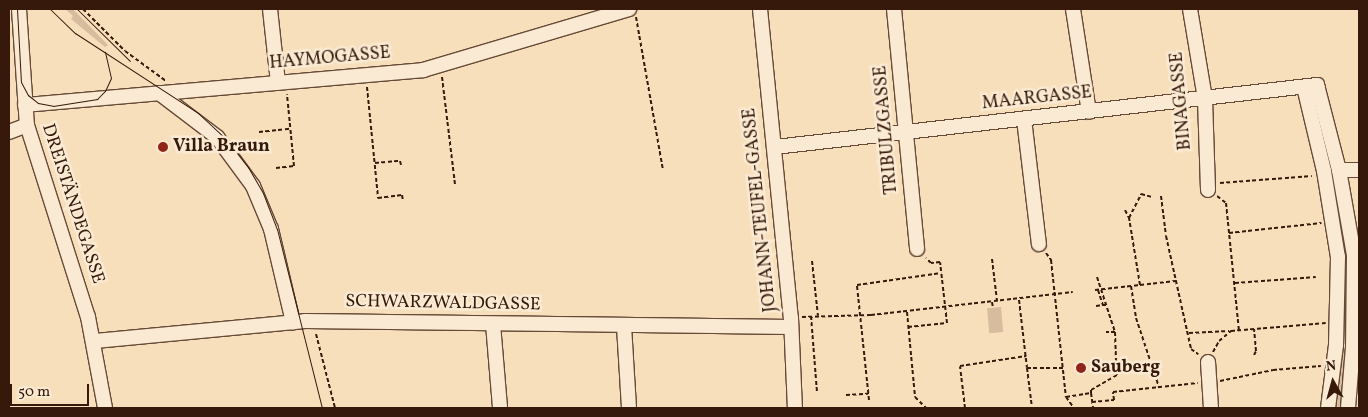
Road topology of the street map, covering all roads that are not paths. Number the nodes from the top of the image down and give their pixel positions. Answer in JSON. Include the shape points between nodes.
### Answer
{"nodes":[{"id":1,"x":19,"y":9,"type":"edge"},
{"id":2,"x":270,"y":9,"type":"edge"},
{"id":3,"x":629,"y":9,"type":"edge"},
{"id":4,"x":760,"y":9,"type":"edge"},
{"id":5,"x":894,"y":9,"type":"edge"},
{"id":6,"x":1073,"y":9,"type":"edge"},
{"id":7,"x":1190,"y":9,"type":"edge"},
{"id":8,"x":282,"y":83,"type":"junction"},
{"id":9,"x":1304,"y":87,"type":"junction"},
{"id":10,"x":159,"y":93,"type":"junction"},
{"id":11,"x":1204,"y":99,"type":"junction"},
{"id":12,"x":25,"y":105,"type":"junction"},
{"id":13,"x":1089,"y":112,"type":"junction"},
{"id":14,"x":1024,"y":119,"type":"junction"},
{"id":15,"x":27,"y":124,"type":"junction"},
{"id":16,"x":9,"y":132,"type":"edge"},
{"id":17,"x":906,"y":132,"type":"junction"},
{"id":18,"x":775,"y":146,"type":"junction"},
{"id":19,"x":1339,"y":170,"type":"junction"},
{"id":20,"x":1359,"y":170,"type":"edge"},
{"id":21,"x":1208,"y":187,"type":"road end"},
{"id":22,"x":1039,"y":244,"type":"road end"},
{"id":23,"x":917,"y":249,"type":"road end"},
{"id":24,"x":293,"y":322,"type":"junction"},
{"id":25,"x":791,"y":322,"type":"junction"},
{"id":26,"x":493,"y":324,"type":"junction"},
{"id":27,"x":624,"y":326,"type":"junction"},
{"id":28,"x":94,"y":341,"type":"junction"},
{"id":29,"x":1208,"y":362,"type":"road end"},
{"id":30,"x":105,"y":408,"type":"edge"},
{"id":31,"x":500,"y":408,"type":"edge"},
{"id":32,"x":630,"y":408,"type":"edge"},
{"id":33,"x":795,"y":408,"type":"edge"},
{"id":34,"x":1211,"y":408,"type":"edge"},
{"id":35,"x":1328,"y":408,"type":"edge"},
{"id":36,"x":1348,"y":408,"type":"edge"}],
"edges":[{"from":1,"to":12,"type":"street","name":"DREISTÄNDEGASSE"},
{"from":2,"to":8,"type":"street"},
{"from":3,"to":8,"type":"street","name":"HAYMOGASSE","via":[[442,66]]},
{"from":4,"to":18,"type":"street","name":"JOHANN-TEUFEL-GASSE"},
{"from":5,"to":17,"type":"street","name":"TRIBULZGASSE"},
{"from":6,"to":13,"type":"street"},
{"from":7,"to":11,"type":"street","name":"BINAGASSE"},
{"from":8,"to":10,"type":"street","name":"HAYMOGASSE"},
{"from":9,"to":11,"type":"street","name":"MAARGASSE"},
{"from":9,"to":19,"type":"street","via":[[1317,85]]},
{"from":9,"to":35,"type":"street","via":[[1325,174],[1338,256],[1334,365]]},
{"from":10,"to":12,"type":"street","name":"HAYMOGASSE"},
{"from":10,"to":24,"type":"street","via":[[217,138],[253,186],[271,229]]},
{"from":11,"to":13,"type":"street","name":"MAARGASSE"},
{"from":11,"to":21,"type":"street","name":"BINAGASSE"},
{"from":12,"to":15,"type":"street","name":"DREISTÄNDEGASSE"},
{"from":13,"to":14,"type":"street","name":"MAARGASSE"},
{"from":14,"to":17,"type":"street","name":"MAARGASSE"},
{"from":14,"to":22,"type":"street"},
{"from":15,"to":16,"type":"street"},
{"from":15,"to":28,"type":"street","name":"DREISTÄNDEGASSE"},
{"from":17,"to":18,"type":"street","name":"MAARGASSE"},
{"from":17,"to":23,"type":"street","name":"TRIBULZGASSE"},
{"from":18,"to":25,"type":"street","name":"JOHANN-TEUFEL-GASSE"},
{"from":19,"to":20,"type":"street"},
{"from":19,"to":36,"type":"street","via":[[1354,255],[1353,347]]},
{"from":24,"to":26,"type":"street","name":"SCHWARZWALDGASSE"},
{"from":24,"to":28,"type":"street","name":"SCHWARZWALDGASSE"},
{"from":25,"to":27,"type":"street","name":"SCHWARZWALDGASSE"},
{"from":25,"to":33,"type":"street","name":"JOHANN-TEUFEL-GASSE"},
{"from":26,"to":27,"type":"street","name":"SCHWARZWALDGASSE"},
{"from":26,"to":31,"type":"street"},
{"from":27,"to":32,"type":"street"},
{"from":28,"to":30,"type":"street","name":"DREISTÄNDEGASSE"},
{"from":29,"to":34,"type":"street"}]}
